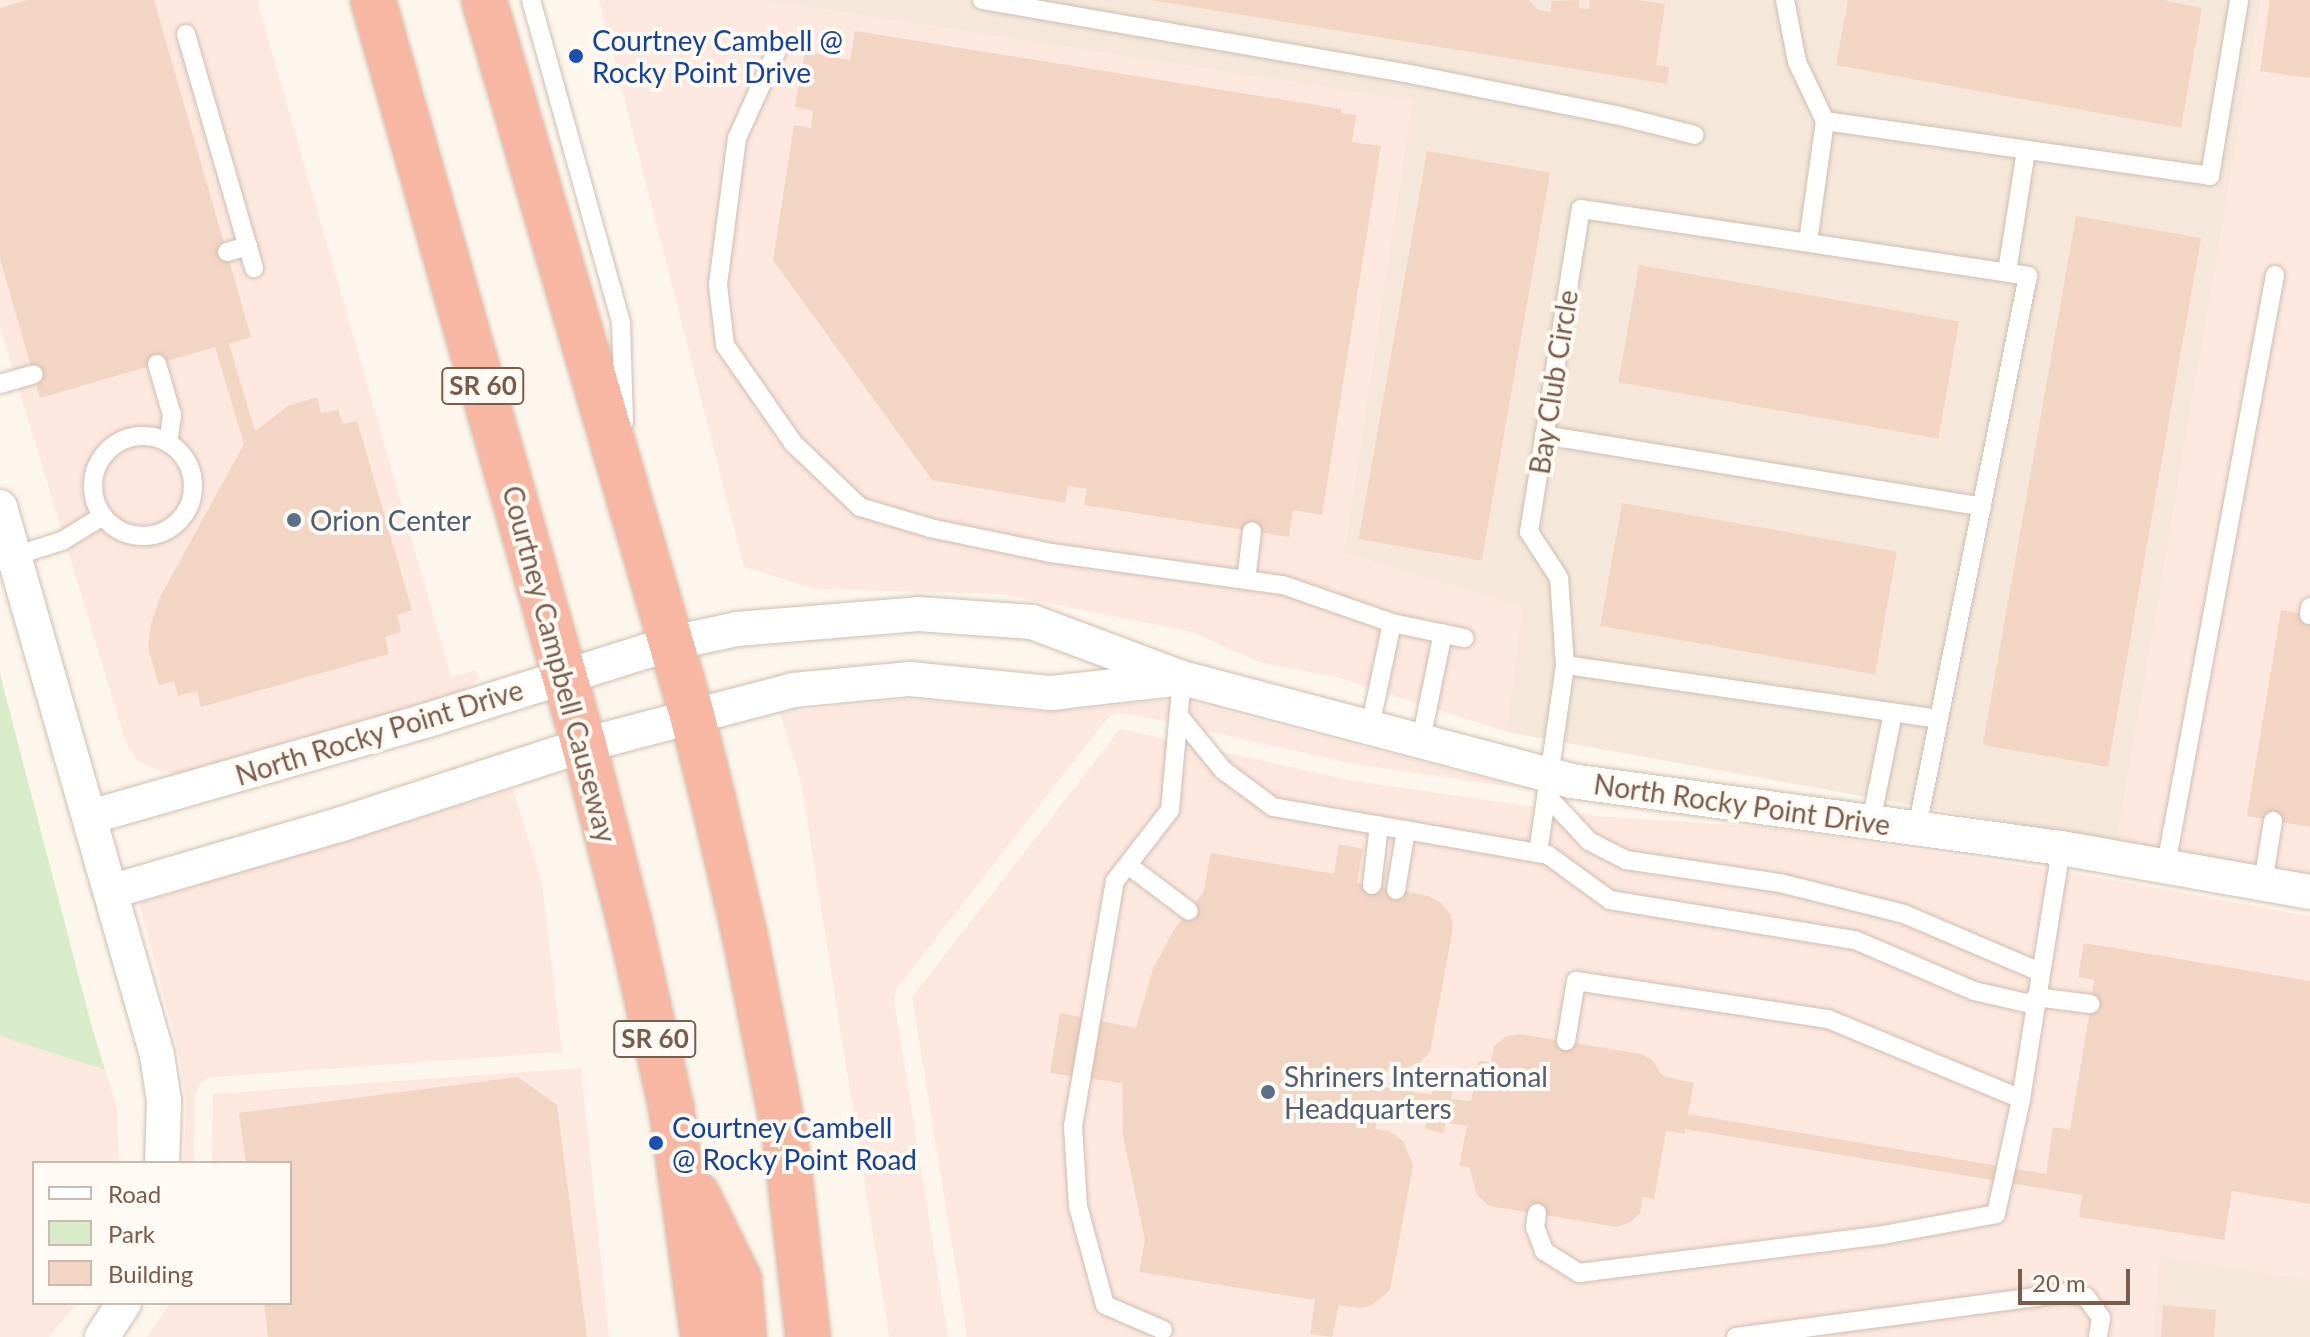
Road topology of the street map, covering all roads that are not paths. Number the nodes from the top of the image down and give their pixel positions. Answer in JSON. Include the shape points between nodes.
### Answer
{"nodes":[{"id":1,"x":373,"y":0,"type":"edge"},
{"id":2,"x":484,"y":0,"type":"edge"},
{"id":3,"x":531,"y":0,"type":"edge"},
{"id":4,"x":982,"y":0,"type":"edge"},
{"id":5,"x":1785,"y":0,"type":"edge"},
{"id":6,"x":2239,"y":0,"type":"edge"},
{"id":7,"x":186,"y":34,"type":"dead end"},
{"id":8,"x":777,"y":50,"type":"dead end"},
{"id":9,"x":1825,"y":121,"type":"junction"},
{"id":10,"x":1695,"y":135,"type":"dead end"},
{"id":11,"x":2026,"y":150,"type":"junction"},
{"id":12,"x":1808,"y":242,"type":"junction"},
{"id":13,"x":248,"y":246,"type":"junction"},
{"id":14,"x":227,"y":252,"type":"dead end"},
{"id":15,"x":254,"y":268,"type":"dead end"},
{"id":16,"x":2007,"y":272,"type":"junction"},
{"id":17,"x":2275,"y":275,"type":"dead end"},
{"id":18,"x":157,"y":364,"type":"dead end"},
{"id":19,"x":34,"y":374,"type":"dead end"},
{"id":20,"x":0,"y":384,"type":"edge"},
{"id":21,"x":1544,"y":435,"type":"junction"},
{"id":22,"x":168,"y":442,"type":"junction"},
{"id":23,"x":626,"y":488,"type":"junction"},
{"id":24,"x":0,"y":507,"type":"edge"},
{"id":25,"x":1982,"y":507,"type":"junction"},
{"id":26,"x":103,"y":516,"type":"junction"},
{"id":27,"x":1252,"y":531,"type":"dead end"},
{"id":28,"x":14,"y":556,"type":"junction"},
{"id":29,"x":1246,"y":580,"type":"junction"},
{"id":30,"x":1392,"y":623,"type":"junction"},
{"id":31,"x":1443,"y":633,"type":"junction"},
{"id":32,"x":1464,"y":638,"type":"dead end"},
{"id":33,"x":672,"y":643,"type":"junction"},
{"id":34,"x":1565,"y":665,"type":"junction"},
{"id":35,"x":565,"y":676,"type":"junction"},
{"id":36,"x":1182,"y":678,"type":"junction"},
{"id":37,"x":1893,"y":713,"type":"junction"},
{"id":38,"x":692,"y":715,"type":"junction"},
{"id":39,"x":1179,"y":716,"type":"junction"},
{"id":40,"x":1938,"y":719,"type":"junction"},
{"id":41,"x":1370,"y":727,"type":"junction"},
{"id":42,"x":1421,"y":740,"type":"junction"},
{"id":43,"x":584,"y":745,"type":"junction"},
{"id":44,"x":1549,"y":786,"type":"junction"},
{"id":45,"x":90,"y":817,"type":"junction"},
{"id":46,"x":2273,"y":821,"type":"dead end"},
{"id":47,"x":1871,"y":822,"type":"junction"},
{"id":48,"x":1379,"y":825,"type":"junction"},
{"id":49,"x":1917,"y":828,"type":"junction"},
{"id":50,"x":1406,"y":830,"type":"junction"},
{"id":51,"x":2061,"y":848,"type":"junction"},
{"id":52,"x":1538,"y":853,"type":"junction"},
{"id":53,"x":1128,"y":865,"type":"junction"},
{"id":54,"x":2166,"y":865,"type":"junction"},
{"id":55,"x":2263,"y":883,"type":"junction"},
{"id":56,"x":1372,"y":885,"type":"dead end"},
{"id":57,"x":1396,"y":890,"type":"dead end"},
{"id":58,"x":113,"y":891,"type":"junction"},
{"id":59,"x":2310,"y":892,"type":"edge"},
{"id":60,"x":1189,"y":911,"type":"dead end"},
{"id":61,"x":2040,"y":972,"type":"junction"},
{"id":62,"x":2036,"y":1001,"type":"junction"},
{"id":63,"x":2091,"y":1004,"type":"dead end"},
{"id":64,"x":1566,"y":1041,"type":"dead end"},
{"id":65,"x":2021,"y":1099,"type":"junction"},
{"id":66,"x":678,"y":1156,"type":"junction"},
{"id":67,"x":162,"y":1161,"type":"edge"},
{"id":68,"x":1537,"y":1213,"type":"dead end"},
{"id":69,"x":123,"y":1305,"type":"edge"},
{"id":70,"x":1163,"y":1330,"type":"dead end"},
{"id":71,"x":102,"y":1337,"type":"edge"},
{"id":72,"x":703,"y":1337,"type":"edge"},
{"id":73,"x":744,"y":1337,"type":"edge"},
{"id":74,"x":808,"y":1337,"type":"edge"},
{"id":75,"x":1736,"y":1337,"type":"edge"},
{"id":76,"x":2098,"y":1337,"type":"edge"}],
"edges":[{"from":1,"to":35,"type":"highway","name":"Courtney Campbell Causeway","number":"SR 60"},
{"from":2,"to":23,"type":"highway"},
{"from":3,"to":23,"type":"lane","via":[[621,322]]},
{"from":4,"to":10,"type":"lane","via":[[1415,75]]},
{"from":5,"to":9,"type":"lane","via":[[1797,62]]},
{"from":6,"to":11,"type":"lane","via":[[2210,176]]},
{"from":7,"to":13,"type":"lane"},
{"from":8,"to":29,"type":"lane","via":[[737,138],[718,285],[725,345],[793,443],[860,507],[930,528],[1051,553]]},
{"from":9,"to":11,"type":"lane"},
{"from":9,"to":12,"type":"lane"},
{"from":11,"to":16,"type":"lane"},
{"from":12,"to":16,"type":"lane","name":"Bay Club Circle"},
{"from":12,"to":21,"type":"lane","name":"Bay Club Circle","via":[[1581,209]]},
{"from":13,"to":14,"type":"lane"},
{"from":13,"to":15,"type":"lane"},
{"from":16,"to":25,"type":"lane","name":"Bay Club Circle","via":[[2028,276]]},
{"from":17,"to":54,"type":"lane"},
{"from":18,"to":22,"type":"lane","via":[[172,415]]},
{"from":19,"to":20,"type":"lane"},
{"from":21,"to":25,"type":"lane"},
{"from":21,"to":34,"type":"lane","name":"Bay Club Circle","via":[[1529,532],[1559,578]]},
{"from":22,"to":26,"type":"lane","via":[[144,435],[127,438],[102,457],[93,487]]},
{"from":22,"to":26,"type":"lane","via":[[187,461],[193,477],[187,511],[175,525],[160,533],[129,534]]},
{"from":23,"to":33,"type":"highway"},
{"from":24,"to":28,"type":"street"},
{"from":25,"to":40,"type":"lane"},
{"from":26,"to":28,"type":"lane","via":[[62,541]]},
{"from":27,"to":29,"type":"lane"},
{"from":28,"to":45,"type":"street"},
{"from":29,"to":30,"type":"lane","via":[[1283,585]]},
{"from":30,"to":31,"type":"lane"},
{"from":30,"to":41,"type":"lane"},
{"from":31,"to":32,"type":"lane"},
{"from":31,"to":42,"type":"lane"},
{"from":33,"to":35,"type":"street","name":"North Rocky Point Drive"},
{"from":33,"to":36,"type":"street","name":"North Rocky Point Drive","via":[[737,629],[918,614],[1032,622]]},
{"from":33,"to":38,"type":"highway"},
{"from":34,"to":37,"type":"lane"},
{"from":34,"to":44,"type":"lane","name":"Bay Club Circle"},
{"from":35,"to":43,"type":"highway","name":"Courtney Campbell Causeway","number":"SR 60"},
{"from":35,"to":45,"type":"street","name":"North Rocky Point Drive"},
{"from":36,"to":38,"type":"street","name":"North Rocky Point Drive","via":[[1051,693],[910,679],[793,690]]},
{"from":36,"to":39,"type":"lane"},
{"from":36,"to":41,"type":"street","name":"North Rocky Point Drive"},
{"from":37,"to":40,"type":"lane"},
{"from":37,"to":47,"type":"lane"},
{"from":38,"to":43,"type":"street","name":"North Rocky Point Drive"},
{"from":38,"to":74,"type":"highway","via":[[745,936],[786,1144]]},
{"from":39,"to":48,"type":"lane","via":[[1223,770],[1273,807]]},
{"from":39,"to":53,"type":"lane","via":[[1170,810]]},
{"from":40,"to":49,"type":"lane"},
{"from":41,"to":42,"type":"street","name":"North Rocky Point Drive"},
{"from":42,"to":44,"type":"street","name":"North Rocky Point Drive"},
{"from":43,"to":58,"type":"street","name":"North Rocky Point Drive"},
{"from":43,"to":66,"type":"highway","name":"Courtney Campbell Causeway","number":"SR 60","via":[[629,920]]},
{"from":44,"to":47,"type":"street","name":"North Rocky Point Drive"},
{"from":44,"to":52,"type":"lane","name":"Bay Club Circle"},
{"from":44,"to":61,"type":"lane","via":[[1589,841],[1626,860],[1780,883],[1904,914]]},
{"from":45,"to":58,"type":"street"},
{"from":46,"to":55,"type":"lane"},
{"from":47,"to":49,"type":"street","name":"North Rocky Point Drive"},
{"from":48,"to":50,"type":"lane"},
{"from":48,"to":56,"type":"lane"},
{"from":49,"to":51,"type":"street","name":"North Rocky Point Drive"},
{"from":50,"to":52,"type":"lane"},
{"from":50,"to":57,"type":"lane"},
{"from":51,"to":54,"type":"street","name":"North Rocky Point Drive"},
{"from":51,"to":61,"type":"lane"},
{"from":52,"to":62,"type":"lane","via":[[1610,900],[1855,940],[1974,991]]},
{"from":53,"to":60,"type":"lane"},
{"from":53,"to":70,"type":"lane","via":[[1115,881],[1073,1126],[1077,1193],[1105,1305]]},
{"from":54,"to":55,"type":"street","name":"North Rocky Point Drive"},
{"from":55,"to":59,"type":"street","name":"North Rocky Point Drive"},
{"from":58,"to":67,"type":"street","via":[[157,1055],[164,1101]]},
{"from":61,"to":62,"type":"lane"},
{"from":62,"to":63,"type":"lane"},
{"from":62,"to":65,"type":"lane"},
{"from":64,"to":65,"type":"lane","via":[[1576,981],[1828,1019]]},
{"from":65,"to":68,"type":"lane","via":[[1996,1214],[1883,1235],[1579,1273],[1544,1251],[1535,1227]]},
{"from":66,"to":72,"type":"highway","name":"Courtney Campbell Causeway","number":"SR 60"},
{"from":66,"to":73,"type":"highway","via":[[739,1279]]},
{"from":69,"to":71,"type":"street"},
{"from":75,"to":76,"type":"lane","via":[[2066,1293],[2086,1297],[2101,1318]]}]}
